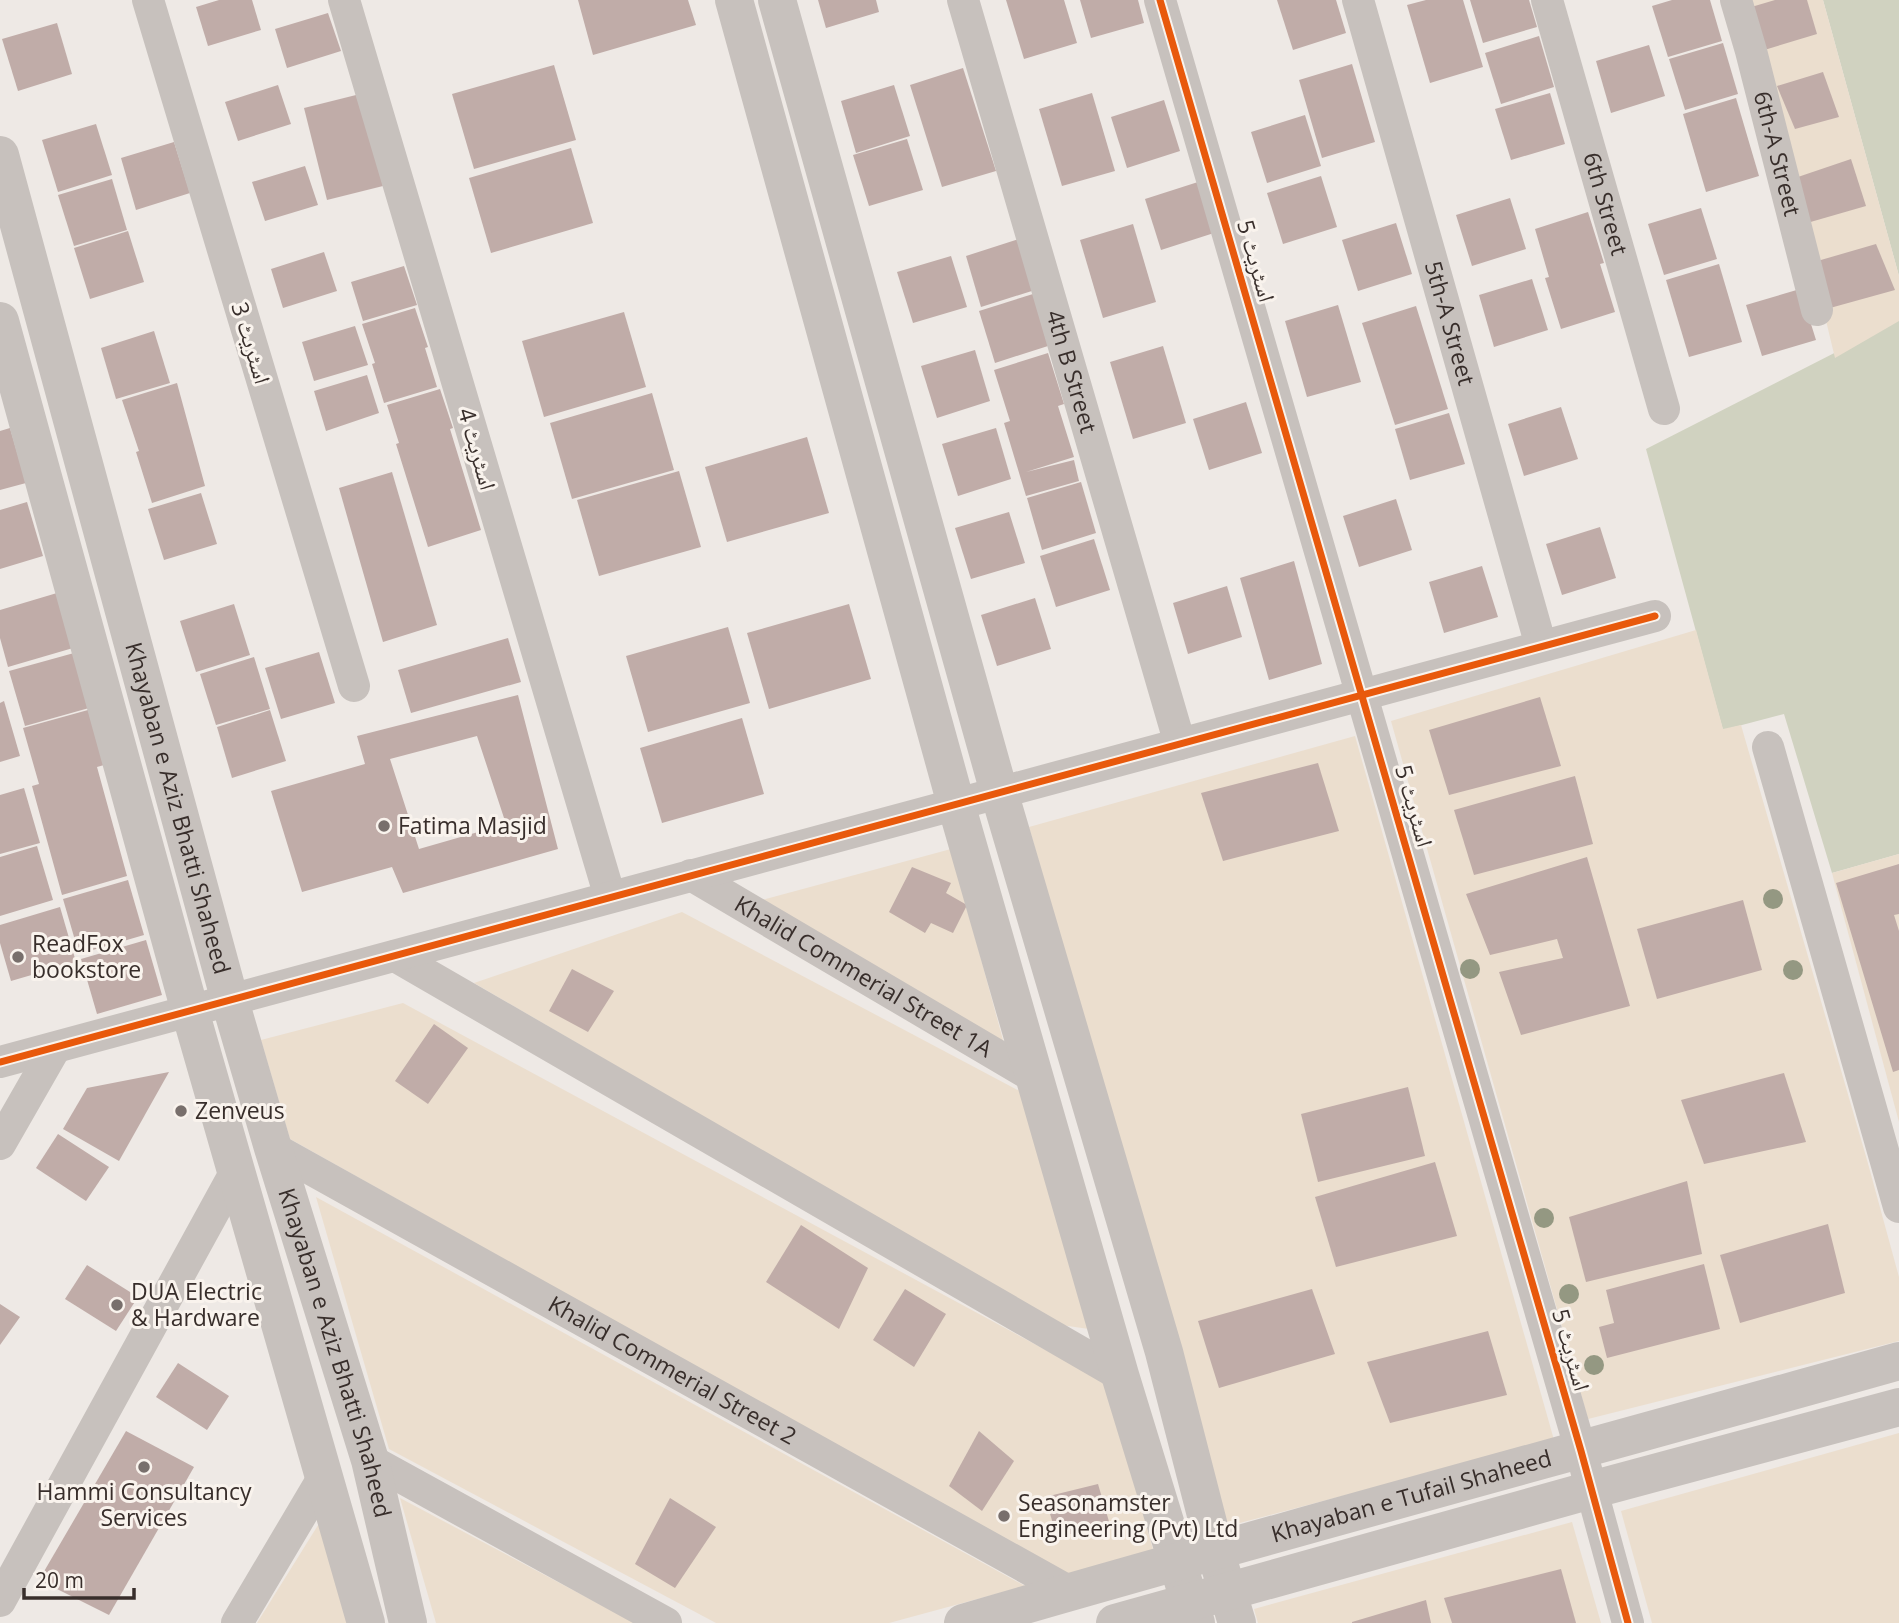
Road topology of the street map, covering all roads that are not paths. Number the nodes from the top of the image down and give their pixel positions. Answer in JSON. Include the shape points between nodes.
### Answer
{"nodes":[{"id":1,"x":148,"y":0,"type":"edge"},
{"id":2,"x":344,"y":0,"type":"edge"},
{"id":3,"x":734,"y":0,"type":"edge"},
{"id":4,"x":777,"y":0,"type":"edge"},
{"id":5,"x":963,"y":0,"type":"edge"},
{"id":6,"x":1160,"y":0,"type":"edge"},
{"id":7,"x":1357,"y":0,"type":"edge"},
{"id":8,"x":1547,"y":0,"type":"edge"},
{"id":9,"x":1736,"y":0,"type":"edge"},
{"id":10,"x":0,"y":155,"type":"edge"},
{"id":11,"x":1817,"y":310,"type":"dead end"},
{"id":12,"x":0,"y":321,"type":"edge"},
{"id":13,"x":1664,"y":409,"type":"dead end"},
{"id":14,"x":1655,"y":616,"type":"dead end"},
{"id":15,"x":1541,"y":646,"type":"junction"},
{"id":16,"x":354,"y":686,"type":"dead end"},
{"id":17,"x":1361,"y":694,"type":"junction"},
{"id":18,"x":1180,"y":744,"type":"junction"},
{"id":19,"x":1768,"y":747,"type":"dead end"},
{"id":20,"x":999,"y":792,"type":"junction"},
{"id":21,"x":956,"y":804,"type":"junction"},
{"id":22,"x":691,"y":875,"type":"junction"},
{"id":23,"x":610,"y":898,"type":"junction"},
{"id":24,"x":395,"y":956,"type":"junction"},
{"id":25,"x":230,"y":1001,"type":"junction"},
{"id":26,"x":190,"y":1011,"type":"junction"},
{"id":27,"x":55,"y":1048,"type":"junction"},
{"id":28,"x":0,"y":1062,"type":"edge"},
{"id":29,"x":1034,"y":1077,"type":"junction"},
{"id":30,"x":0,"y":1144,"type":"edge"},
{"id":31,"x":273,"y":1148,"type":"junction"},
{"id":32,"x":235,"y":1174,"type":"junction"},
{"id":33,"x":1899,"y":1207,"type":"edge"},
{"id":34,"x":1899,"y":1362,"type":"edge"},
{"id":35,"x":1120,"y":1375,"type":"junction"},
{"id":36,"x":1899,"y":1407,"type":"edge"},
{"id":37,"x":1581,"y":1451,"type":"junction"},
{"id":38,"x":370,"y":1460,"type":"junction"},
{"id":39,"x":323,"y":1478,"type":"junction"},
{"id":40,"x":1591,"y":1490,"type":"junction"},
{"id":41,"x":1215,"y":1550,"type":"junction"},
{"id":42,"x":1177,"y":1561,"type":"junction"},
{"id":43,"x":1070,"y":1592,"type":"junction"},
{"id":44,"x":0,"y":1601,"type":"edge"},
{"id":45,"x":1232,"y":1607,"type":"edge"},
{"id":46,"x":1193,"y":1612,"type":"edge"},
{"id":47,"x":237,"y":1623,"type":"edge"},
{"id":48,"x":366,"y":1623,"type":"edge"},
{"id":49,"x":408,"y":1623,"type":"edge"},
{"id":50,"x":666,"y":1623,"type":"edge"},
{"id":51,"x":963,"y":1623,"type":"edge"},
{"id":52,"x":1115,"y":1623,"type":"edge"},
{"id":53,"x":1628,"y":1623,"type":"edge"}],
"edges":[{"from":1,"to":16,"type":"street","name":"اسٹریٹ 3"},
{"from":2,"to":23,"type":"street","name":"اسٹریٹ 4"},
{"from":3,"to":21,"type":"street"},
{"from":4,"to":20,"type":"street"},
{"from":5,"to":18,"type":"street","name":"4th B Street"},
{"from":6,"to":17,"type":"street","name":"اسٹریٹ 5"},
{"from":7,"to":15,"type":"street","name":"5th-A Street"},
{"from":8,"to":13,"type":"street","name":"6th Street"},
{"from":9,"to":11,"type":"street","name":"6th-A Street"},
{"from":10,"to":25,"type":"street","name":"Khayaban e Aziz Bhatti Shaheed"},
{"from":12,"to":26,"type":"street","name":"Khayaban e Aziz Bhatti Shaheed"},
{"from":14,"to":15,"type":"street"},
{"from":15,"to":17,"type":"street"},
{"from":17,"to":18,"type":"street"},
{"from":17,"to":37,"type":"street","name":"اسٹریٹ 5"},
{"from":18,"to":20,"type":"street"},
{"from":19,"to":33,"type":"street"},
{"from":20,"to":21,"type":"street"},
{"from":20,"to":41,"type":"street","via":[[1164,1352]]},
{"from":21,"to":22,"type":"street"},
{"from":21,"to":29,"type":"street"},
{"from":22,"to":23,"type":"street"},
{"from":22,"to":29,"type":"street","name":"Khalid Commerial Street 1A"},
{"from":23,"to":24,"type":"street"},
{"from":24,"to":25,"type":"street"},
{"from":24,"to":35,"type":"street"},
{"from":25,"to":26,"type":"street"},
{"from":25,"to":31,"type":"street","name":"Khayaban e Aziz Bhatti Shaheed"},
{"from":26,"to":27,"type":"street"},
{"from":26,"to":32,"type":"street","name":"Khayaban e Aziz Bhatti Shaheed"},
{"from":27,"to":28,"type":"street"},
{"from":27,"to":30,"type":"street"},
{"from":29,"to":35,"type":"street"},
{"from":31,"to":38,"type":"street","name":"Khayaban e Aziz Bhatti Shaheed"},
{"from":31,"to":43,"type":"street","name":"Khalid Commerial Street 2"},
{"from":32,"to":39,"type":"street","name":"Khayaban e Aziz Bhatti Shaheed"},
{"from":32,"to":44,"type":"street"},
{"from":34,"to":37,"type":"street","name":"Khayaban e Tufail Shaheed"},
{"from":35,"to":42,"type":"street"},
{"from":36,"to":40,"type":"street","name":"Khayaban e Tufail Shaheed"},
{"from":37,"to":40,"type":"street","name":"اسٹریٹ 5"},
{"from":37,"to":41,"type":"street","name":"Khayaban e Tufail Shaheed"},
{"from":38,"to":49,"type":"street","name":"Khayaban e Aziz Bhatti Shaheed"},
{"from":38,"to":50,"type":"street"},
{"from":39,"to":47,"type":"street"},
{"from":39,"to":48,"type":"street","name":"Khayaban e Aziz Bhatti Shaheed"},
{"from":40,"to":45,"type":"street","name":"Khayaban e Tufail Shaheed"},
{"from":40,"to":53,"type":"street","name":"اسٹریٹ 5"},
{"from":41,"to":42,"type":"street","name":"Khayaban e Tufail Shaheed"},
{"from":41,"to":45,"type":"street"},
{"from":42,"to":43,"type":"street","name":"Khayaban e Tufail Shaheed"},
{"from":42,"to":46,"type":"street"},
{"from":43,"to":51,"type":"street","name":"Khayaban e Tufail Shaheed"},
{"from":45,"to":46,"type":"street","name":"Khayaban e Tufail Shaheed"},
{"from":46,"to":52,"type":"street","name":"Khayaban e Tufail Shaheed"}]}
